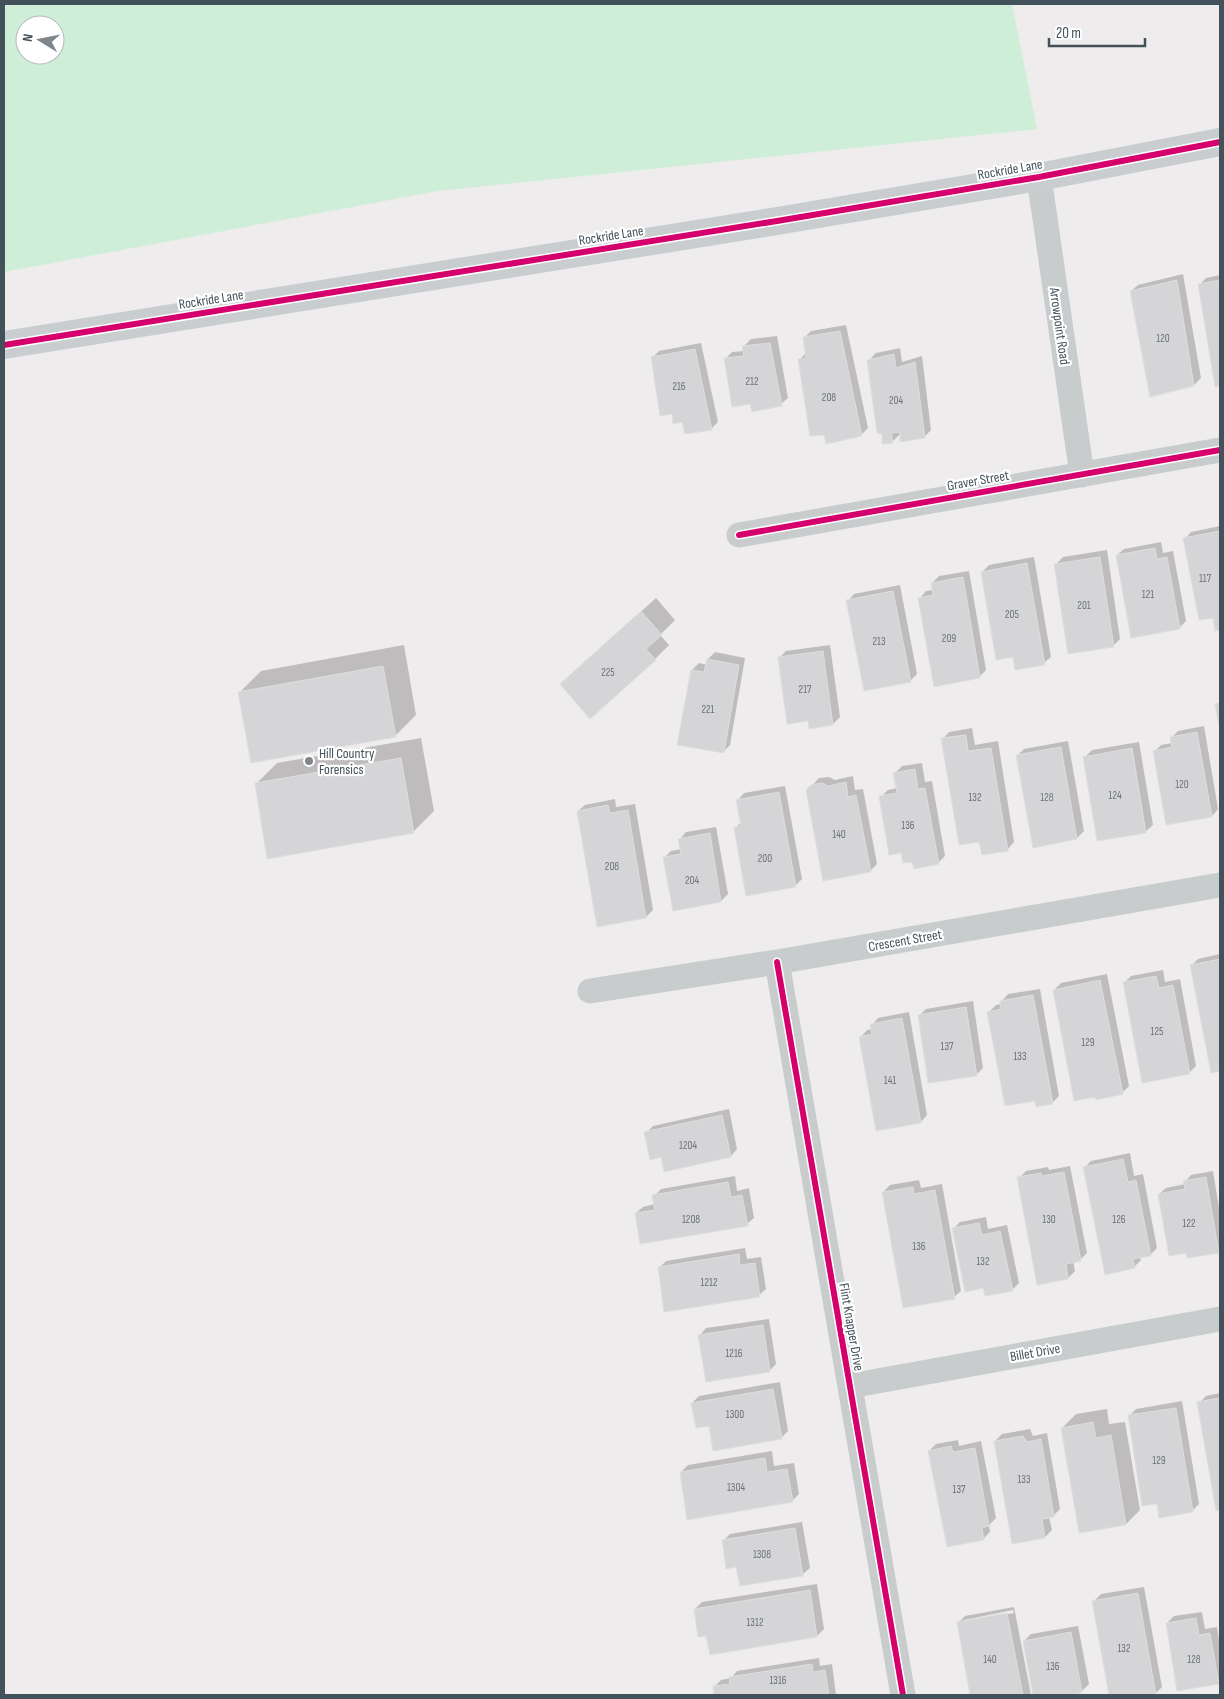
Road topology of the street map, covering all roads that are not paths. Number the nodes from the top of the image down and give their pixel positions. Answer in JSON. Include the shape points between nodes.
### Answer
{"nodes":[{"id":1,"x":1220,"y":142,"type":"edge"},
{"id":2,"x":1039,"y":177,"type":"junction"},
{"id":3,"x":4,"y":344,"type":"edge"},
{"id":4,"x":1220,"y":450,"type":"edge"},
{"id":5,"x":1082,"y":474,"type":"junction"},
{"id":6,"x":740,"y":535,"type":"dead end"},
{"id":7,"x":1220,"y":885,"type":"edge"},
{"id":8,"x":777,"y":962,"type":"junction"},
{"id":9,"x":590,"y":991,"type":"dead end"},
{"id":10,"x":1220,"y":1319,"type":"edge"},
{"id":11,"x":850,"y":1386,"type":"junction"},
{"id":12,"x":903,"y":1695,"type":"edge"}],
"edges":[{"from":1,"to":2,"type":"street","name":"Rockride Lane"},
{"from":2,"to":3,"type":"street","name":"Rockride Lane"},
{"from":2,"to":5,"type":"street","name":"Arrowpoint Road"},
{"from":4,"to":5,"type":"street","name":"Graver Street"},
{"from":5,"to":6,"type":"street","name":"Graver Street"},
{"from":7,"to":8,"type":"street","name":"Crescent Street"},
{"from":8,"to":9,"type":"street","name":"Crescent Street"},
{"from":8,"to":11,"type":"street","name":"Flint Knapper Drive"},
{"from":10,"to":11,"type":"street","name":"Billet Drive"},
{"from":11,"to":12,"type":"street","name":"Flint Knapper Drive"}]}
